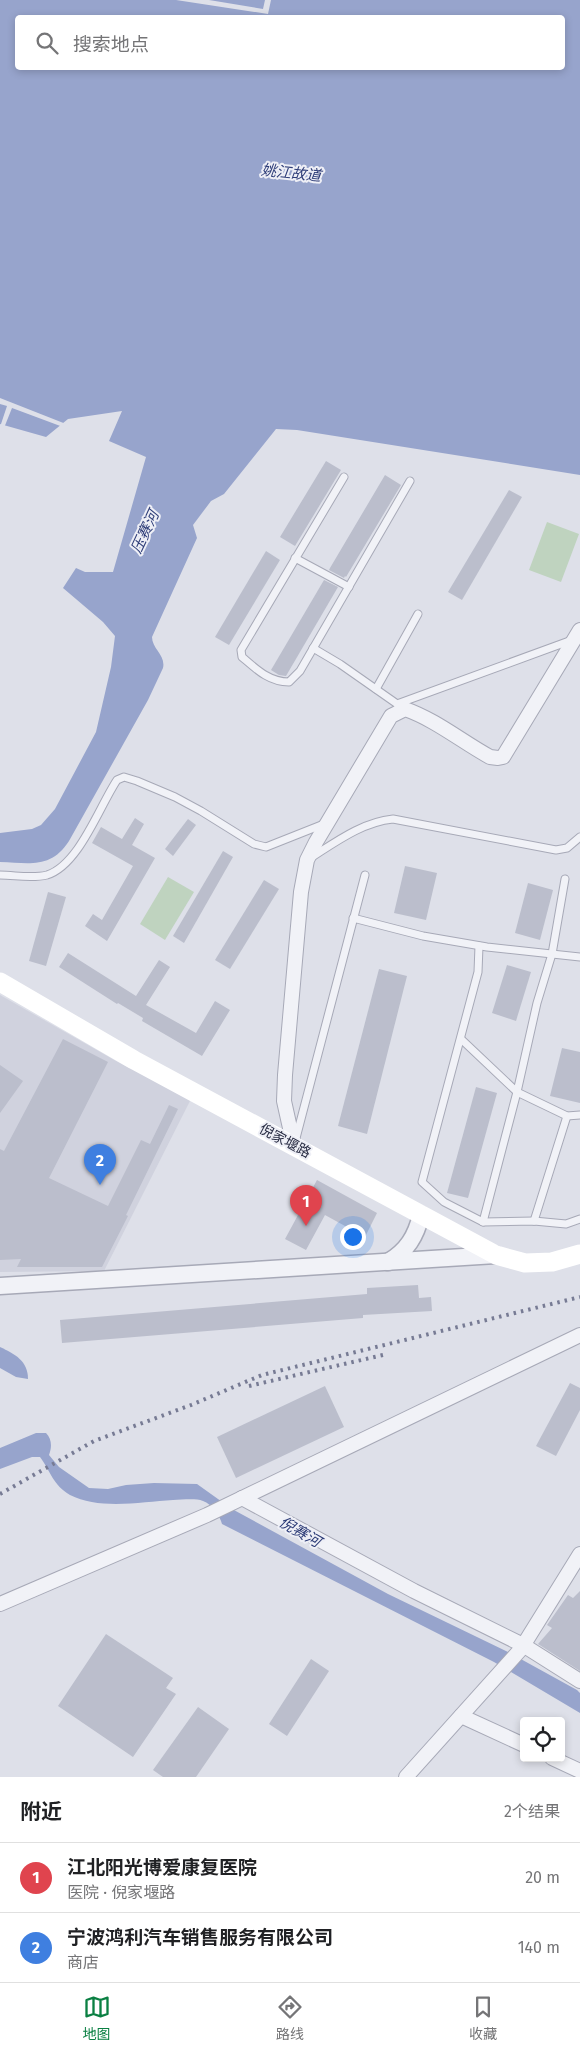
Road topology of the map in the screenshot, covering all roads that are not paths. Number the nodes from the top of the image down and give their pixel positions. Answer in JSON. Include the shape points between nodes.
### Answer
{"nodes":[{"id":1,"x":344,"y":477,"type":"dead end"},
{"id":2,"x":410,"y":481,"type":"dead end"},
{"id":3,"x":296,"y":558,"type":"junction"},
{"id":4,"x":349,"y":587,"type":"junction"},
{"id":5,"x":418,"y":614,"type":"dead end"},
{"id":6,"x":576,"y":635,"type":"edge"},
{"id":7,"x":313,"y":648,"type":"junction"},
{"id":8,"x":376,"y":689,"type":"junction"},
{"id":9,"x":401,"y":707,"type":"junction"},
{"id":10,"x":327,"y":823,"type":"junction"},
{"id":11,"x":580,"y":837,"type":"edge"},
{"id":12,"x":307,"y":860,"type":"junction"},
{"id":13,"x":0,"y":876,"type":"edge"},
{"id":14,"x":365,"y":876,"type":"dead end"},
{"id":15,"x":565,"y":879,"type":"dead end"},
{"id":16,"x":353,"y":918,"type":"junction"},
{"id":17,"x":479,"y":946,"type":"junction"},
{"id":18,"x":552,"y":954,"type":"junction"},
{"id":19,"x":580,"y":957,"type":"edge"},
{"id":20,"x":0,"y":982,"type":"edge"},
{"id":21,"x":461,"y":1039,"type":"junction"},
{"id":22,"x":517,"y":1092,"type":"junction"},
{"id":23,"x":580,"y":1115,"type":"edge"},
{"id":24,"x":567,"y":1116,"type":"junction"},
{"id":25,"x":294,"y":1146,"type":"junction"},
{"id":26,"x":421,"y":1215,"type":"junction"},
{"id":27,"x":580,"y":1219,"type":"edge"},
{"id":28,"x":534,"y":1221,"type":"junction"},
{"id":29,"x":483,"y":1222,"type":"junction"},
{"id":30,"x":580,"y":1254,"type":"edge"},
{"id":31,"x":496,"y":1255,"type":"junction"},
{"id":32,"x":388,"y":1262,"type":"junction"},
{"id":33,"x":0,"y":1286,"type":"edge"},
{"id":34,"x":580,"y":1335,"type":"edge"},
{"id":35,"x":242,"y":1498,"type":"junction"},
{"id":36,"x":580,"y":1554,"type":"edge"},
{"id":37,"x":0,"y":1604,"type":"edge"},
{"id":38,"x":522,"y":1647,"type":"junction"},
{"id":39,"x":580,"y":1681,"type":"edge"},
{"id":40,"x":461,"y":1716,"type":"junction"},
{"id":41,"x":520,"y":1743,"type":"edge"},
{"id":42,"x":561,"y":1762,"type":"edge"},
{"id":43,"x":580,"y":1771,"type":"edge"},
{"id":44,"x":406,"y":1777,"type":"edge"}],
"edges":[{"from":1,"to":3,"type":"lane"},
{"from":2,"to":4,"type":"lane"},
{"from":3,"to":4,"type":"lane"},
{"from":3,"to":7,"type":"lane","via":[[245,642],[242,657],[271,679],[289,682],[300,671]]},
{"from":4,"to":7,"type":"lane"},
{"from":5,"to":8,"type":"lane"},
{"from":6,"to":9,"type":"lane"},
{"from":6,"to":9,"type":"street","via":[[503,757],[490,757],[431,720]]},
{"from":7,"to":8,"type":"lane"},
{"from":8,"to":9,"type":"lane"},
{"from":9,"to":10,"type":"street","via":[[391,716]]},
{"from":10,"to":12,"type":"street"},
{"from":10,"to":13,"type":"lane","via":[[266,848],[175,797],[124,777],[117,780],[80,846],[61,868],[47,875]]},
{"from":11,"to":12,"type":"lane","via":[[567,848],[556,850],[408,822],[380,820],[345,836]]},
{"from":12,"to":25,"type":"street","via":[[301,892],[285,1075],[284,1101]]},
{"from":14,"to":16,"type":"lane"},
{"from":15,"to":18,"type":"lane"},
{"from":16,"to":17,"type":"lane","via":[[415,935]]},
{"from":16,"to":25,"type":"lane"},
{"from":17,"to":18,"type":"lane"},
{"from":17,"to":21,"type":"lane","via":[[478,972]]},
{"from":18,"to":19,"type":"lane"},
{"from":18,"to":22,"type":"lane"},
{"from":20,"to":25,"type":"main road","name":"倪家堰路","via":[[134,1060]]},
{"from":21,"to":22,"type":"lane"},
{"from":21,"to":29,"type":"lane","via":[[422,1182],[444,1202]]},
{"from":22,"to":24,"type":"lane"},
{"from":22,"to":29,"type":"lane"},
{"from":23,"to":24,"type":"lane"},
{"from":24,"to":28,"type":"lane"},
{"from":25,"to":26,"type":"main road","name":"倪家堰路"},
{"from":26,"to":31,"type":"main road","name":"倪家堰路"},
{"from":26,"to":32,"type":"street","via":[[412,1241],[401,1254]]},
{"from":27,"to":28,"type":"lane","via":[[566,1224]]},
{"from":28,"to":29,"type":"lane"},
{"from":30,"to":31,"type":"main road","name":"倪家堰路","via":[[552,1262],[525,1263]]},
{"from":31,"to":32,"type":"street"},
{"from":32,"to":33,"type":"street"},
{"from":34,"to":35,"type":"street"},
{"from":35,"to":37,"type":"street"},
{"from":35,"to":38,"type":"street"},
{"from":36,"to":38,"type":"street"},
{"from":38,"to":39,"type":"street"},
{"from":38,"to":40,"type":"street"},
{"from":40,"to":41,"type":"street"},
{"from":40,"to":44,"type":"street"},
{"from":42,"to":43,"type":"street"}]}
